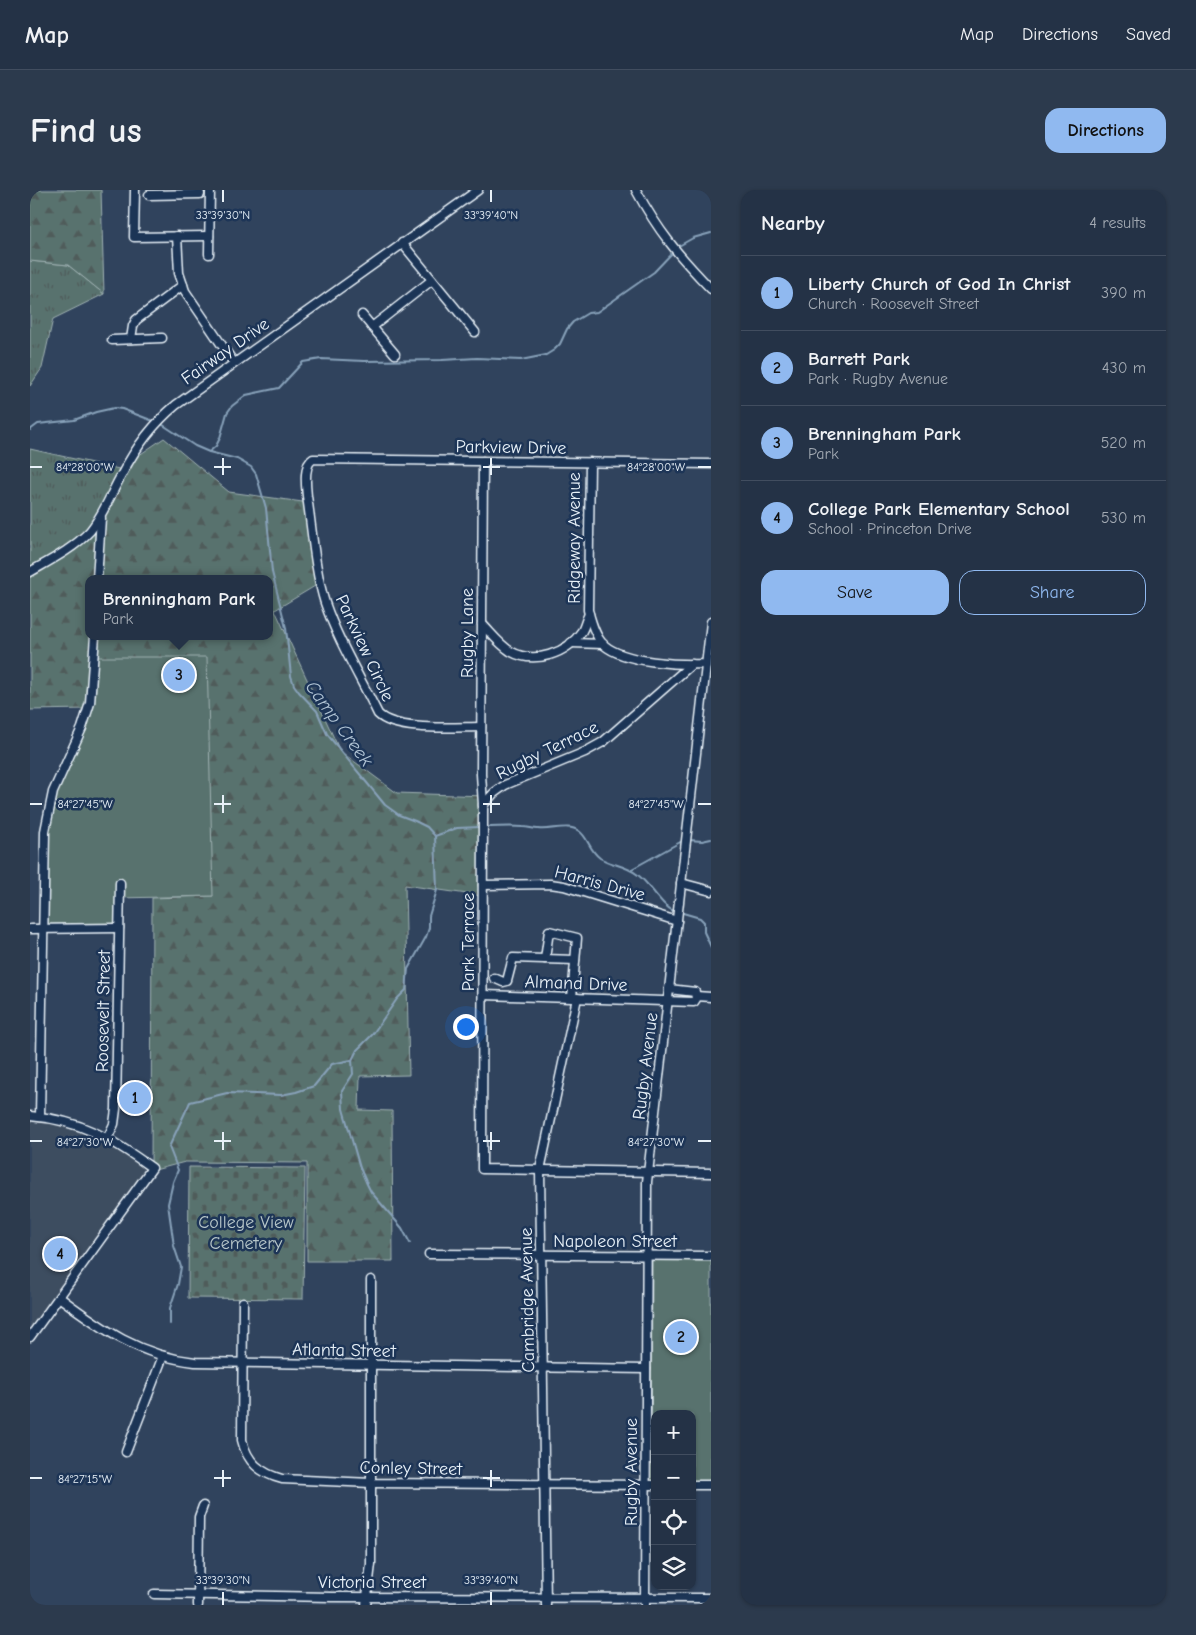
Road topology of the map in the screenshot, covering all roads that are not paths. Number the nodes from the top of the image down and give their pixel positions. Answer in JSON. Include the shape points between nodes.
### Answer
{"nodes":[{"id":1,"x":135,"y":190,"type":"edge"},
{"id":2,"x":210,"y":190,"type":"edge"},
{"id":3,"x":478,"y":190,"type":"edge"},
{"id":4,"x":636,"y":190,"type":"edge"},
{"id":5,"x":174,"y":192,"type":"edge"},
{"id":6,"x":200,"y":194,"type":"dead end"},
{"id":7,"x":149,"y":195,"type":"dead end"},
{"id":8,"x":177,"y":236,"type":"junction"},
{"id":9,"x":209,"y":236,"type":"junction"},
{"id":10,"x":402,"y":243,"type":"junction"},
{"id":11,"x":209,"y":254,"type":"dead end"},
{"id":12,"x":432,"y":280,"type":"junction"},
{"id":13,"x":183,"y":285,"type":"junction"},
{"id":14,"x":711,"y":289,"type":"edge"},
{"id":15,"x":362,"y":315,"type":"dead end"},
{"id":16,"x":372,"y":327,"type":"junction"},
{"id":17,"x":475,"y":332,"type":"dead end"},
{"id":18,"x":162,"y":338,"type":"dead end"},
{"id":19,"x":131,"y":339,"type":"junction"},
{"id":20,"x":112,"y":340,"type":"dead end"},
{"id":21,"x":395,"y":354,"type":"dead end"},
{"id":22,"x":234,"y":363,"type":"junction"},
{"id":23,"x":310,"y":461,"type":"joint"},
{"id":24,"x":483,"y":461,"type":"junction"},
{"id":25,"x":590,"y":462,"type":"junction"},
{"id":26,"x":711,"y":464,"type":"edge"},
{"id":27,"x":104,"y":510,"type":"junction"},
{"id":28,"x":30,"y":572,"type":"edge"},
{"id":29,"x":97,"y":575,"type":"edge"},
{"id":30,"x":589,"y":614,"type":"junction"},
{"id":31,"x":711,"y":622,"type":"edge"},
{"id":32,"x":482,"y":624,"type":"junction"},
{"id":33,"x":95,"y":640,"type":"edge"},
{"id":34,"x":571,"y":643,"type":"junction"},
{"id":35,"x":603,"y":644,"type":"junction"},
{"id":36,"x":710,"y":644,"type":"edge"},
{"id":37,"x":692,"y":664,"type":"junction"},
{"id":38,"x":706,"y":664,"type":"junction"},
{"id":39,"x":481,"y":727,"type":"junction"},
{"id":40,"x":484,"y":805,"type":"junction"},
{"id":41,"x":120,"y":883,"type":"dead end"},
{"id":42,"x":681,"y":883,"type":"junction"},
{"id":43,"x":483,"y":885,"type":"junction"},
{"id":44,"x":711,"y":891,"type":"edge"},
{"id":45,"x":677,"y":921,"type":"junction"},
{"id":46,"x":119,"y":928,"type":"junction"},
{"id":47,"x":30,"y":929,"type":"edge"},
{"id":48,"x":42,"y":929,"type":"junction"},
{"id":49,"x":545,"y":959,"type":"junction"},
{"id":50,"x":575,"y":960,"type":"junction"},
{"id":51,"x":494,"y":978,"type":"dead end"},
{"id":52,"x":669,"y":989,"type":"junction"},
{"id":53,"x":483,"y":995,"type":"junction"},
{"id":54,"x":696,"y":996,"type":"junction"},
{"id":55,"x":711,"y":997,"type":"edge"},
{"id":56,"x":575,"y":998,"type":"junction"},
{"id":57,"x":668,"y":1000,"type":"junction"},
{"id":58,"x":30,"y":1116,"type":"edge"},
{"id":59,"x":40,"y":1116,"type":"junction"},
{"id":60,"x":108,"y":1138,"type":"junction"},
{"id":61,"x":540,"y":1170,"type":"junction"},
{"id":62,"x":648,"y":1172,"type":"junction"},
{"id":63,"x":711,"y":1173,"type":"edge"},
{"id":64,"x":429,"y":1254,"type":"dead end"},
{"id":65,"x":542,"y":1255,"type":"junction"},
{"id":66,"x":647,"y":1256,"type":"junction"},
{"id":67,"x":711,"y":1256,"type":"edge"},
{"id":68,"x":371,"y":1280,"type":"dead end"},
{"id":69,"x":59,"y":1297,"type":"junction"},
{"id":70,"x":243,"y":1302,"type":"dead end"},
{"id":71,"x":30,"y":1337,"type":"edge"},
{"id":72,"x":163,"y":1356,"type":"junction"},
{"id":73,"x":242,"y":1363,"type":"junction"},
{"id":74,"x":371,"y":1365,"type":"junction"},
{"id":75,"x":543,"y":1367,"type":"junction"},
{"id":76,"x":646,"y":1369,"type":"junction"},
{"id":77,"x":126,"y":1452,"type":"dead end"},
{"id":78,"x":371,"y":1483,"type":"junction"},
{"id":79,"x":544,"y":1484,"type":"junction"},
{"id":80,"x":646,"y":1485,"type":"junction"},
{"id":81,"x":651,"y":1485,"type":"edge"},
{"id":82,"x":696,"y":1485,"type":"edge"},
{"id":83,"x":711,"y":1485,"type":"edge"},
{"id":84,"x":203,"y":1506,"type":"dead end"},
{"id":85,"x":154,"y":1594,"type":"dead end"},
{"id":86,"x":198,"y":1596,"type":"junction"},
{"id":87,"x":711,"y":1598,"type":"edge"},
{"id":88,"x":366,"y":1601,"type":"edge"},
{"id":89,"x":546,"y":1601,"type":"edge"},
{"id":90,"x":645,"y":1602,"type":"edge"},
{"id":91,"x":198,"y":1605,"type":"edge"}],
"edges":[{"from":1,"to":8,"type":"street","via":[[134,237]]},
{"from":2,"to":9,"type":"street"},
{"from":3,"to":10,"type":"street","name":"Fairway Drive"},
{"from":4,"to":14,"type":"street","via":[[665,238]]},
{"from":5,"to":6,"type":"street"},
{"from":5,"to":7,"type":"street"},
{"from":8,"to":9,"type":"street"},
{"from":8,"to":13,"type":"street","via":[[179,273]]},
{"from":9,"to":11,"type":"street"},
{"from":10,"to":12,"type":"street"},
{"from":10,"to":22,"type":"street","name":"Fairway Drive"},
{"from":12,"to":16,"type":"street"},
{"from":12,"to":17,"type":"street"},
{"from":13,"to":19,"type":"street","via":[[136,320]]},
{"from":13,"to":22,"type":"street"},
{"from":15,"to":16,"type":"street"},
{"from":16,"to":21,"type":"street"},
{"from":18,"to":19,"type":"street"},
{"from":19,"to":20,"type":"street"},
{"from":22,"to":27,"type":"street","name":"Fairway Drive","via":[[159,421],[133,454]]},
{"from":23,"to":24,"type":"street","name":"Parkview Drive"},
{"from":23,"to":39,"type":"street","name":"Parkview Circle","via":[[307,496],[325,601],[378,714],[388,722],[404,726]]},
{"from":24,"to":25,"type":"street","name":"Parkview Drive"},
{"from":24,"to":32,"type":"street","name":"Rugby Lane"},
{"from":25,"to":26,"type":"street","name":"Parkview Drive"},
{"from":25,"to":30,"type":"street","name":"Ridgeway Avenue"},
{"from":27,"to":28,"type":"street","name":"Fairway Drive","via":[[75,544]]},
{"from":27,"to":29,"type":"street"},
{"from":30,"to":34,"type":"street","via":[[581,632]]},
{"from":30,"to":35,"type":"street"},
{"from":31,"to":36,"type":"street","name":"Rugby Avenue"},
{"from":32,"to":34,"type":"street","via":[[504,647],[522,656],[544,657]]},
{"from":32,"to":39,"type":"street","name":"Rugby Lane"},
{"from":33,"to":48,"type":"street","via":[[90,703],[53,792],[47,817]]},
{"from":34,"to":35,"type":"street"},
{"from":35,"to":37,"type":"street","via":[[632,658]]},
{"from":36,"to":38,"type":"street","name":"Rugby Avenue"},
{"from":37,"to":38,"type":"street"},
{"from":37,"to":40,"type":"street","name":"Rugby Terrace","via":[[603,742],[505,785]]},
{"from":38,"to":42,"type":"street","name":"Rugby Avenue"},
{"from":39,"to":40,"type":"street","name":"Rugby Lane"},
{"from":40,"to":43,"type":"street","name":"Park Terrace"},
{"from":41,"to":46,"type":"street","name":"Roosevelt Street"},
{"from":42,"to":44,"type":"street"},
{"from":42,"to":45,"type":"street","name":"Rugby Avenue"},
{"from":43,"to":45,"type":"street","name":"Harris Drive","via":[[564,886]]},
{"from":43,"to":53,"type":"street","name":"Park Terrace"},
{"from":45,"to":52,"type":"street","name":"Rugby Avenue"},
{"from":46,"to":48,"type":"street"},
{"from":46,"to":60,"type":"street","name":"Roosevelt Street","via":[[116,1109]]},
{"from":47,"to":48,"type":"street"},
{"from":48,"to":59,"type":"street"},
{"from":49,"to":50,"type":"street"},
{"from":49,"to":50,"type":"street","name":"Cambridge Avenue","via":[[549,931],[577,938]]},
{"from":49,"to":51,"type":"street","via":[[513,958],[506,981]]},
{"from":50,"to":56,"type":"street","name":"Cambridge Avenue"},
{"from":52,"to":54,"type":"street","via":[[695,992]]},
{"from":52,"to":57,"type":"street","name":"Rugby Avenue"},
{"from":53,"to":56,"type":"street","name":"Almand Drive"},
{"from":53,"to":61,"type":"street","name":"Park Terrace","via":[[482,1169]]},
{"from":54,"to":55,"type":"street"},
{"from":54,"to":57,"type":"street","name":"Almand Drive","via":[[694,1002]]},
{"from":56,"to":57,"type":"street","name":"Almand Drive"},
{"from":56,"to":61,"type":"street","name":"Cambridge Avenue"},
{"from":57,"to":62,"type":"street","name":"Rugby Avenue"},
{"from":58,"to":59,"type":"street"},
{"from":59,"to":60,"type":"street","via":[[74,1124]]},
{"from":60,"to":69,"type":"street","via":[[152,1168]]},
{"from":61,"to":62,"type":"street"},
{"from":61,"to":65,"type":"street","name":"Cambridge Avenue"},
{"from":62,"to":63,"type":"street"},
{"from":62,"to":66,"type":"street","name":"Rugby Avenue"},
{"from":64,"to":65,"type":"street","name":"Napoleon Street"},
{"from":65,"to":66,"type":"street","name":"Napoleon Street"},
{"from":65,"to":75,"type":"street","name":"Cambridge Avenue"},
{"from":66,"to":67,"type":"street","name":"Napoleon Street"},
{"from":66,"to":76,"type":"street","name":"Rugby Avenue"},
{"from":68,"to":74,"type":"street"},
{"from":69,"to":71,"type":"street"},
{"from":69,"to":72,"type":"street","name":"Atlanta Street","via":[[114,1335]]},
{"from":70,"to":73,"type":"street","name":"Conley Street"},
{"from":72,"to":73,"type":"street","name":"Atlanta Street","via":[[195,1362]]},
{"from":72,"to":77,"type":"street"},
{"from":73,"to":74,"type":"street","name":"Atlanta Street"},
{"from":73,"to":78,"type":"street","name":"Conley Street","via":[[242,1440],[256,1467],[282,1479]]},
{"from":74,"to":75,"type":"street","name":"Atlanta Street"},
{"from":74,"to":78,"type":"street"},
{"from":75,"to":76,"type":"street","name":"Atlanta Street"},
{"from":75,"to":79,"type":"street","name":"Cambridge Avenue"},
{"from":76,"to":80,"type":"street","name":"Rugby Avenue"},
{"from":78,"to":79,"type":"street","name":"Conley Street"},
{"from":78,"to":88,"type":"street","via":[[371,1564]]},
{"from":79,"to":80,"type":"street","name":"Conley Street"},
{"from":79,"to":89,"type":"street","name":"Cambridge Avenue"},
{"from":80,"to":81,"type":"street","name":"Conley Street"},
{"from":80,"to":90,"type":"street","name":"Rugby Avenue"},
{"from":82,"to":83,"type":"street"},
{"from":84,"to":86,"type":"street","via":[[199,1517]]},
{"from":85,"to":86,"type":"street","name":"Victoria Street"},
{"from":86,"to":88,"type":"street","name":"Victoria Street"},
{"from":86,"to":91,"type":"street"},
{"from":87,"to":90,"type":"street","name":"Victoria Street"},
{"from":88,"to":89,"type":"street","name":"Victoria Street"},
{"from":89,"to":90,"type":"street","name":"Victoria Street"}]}
